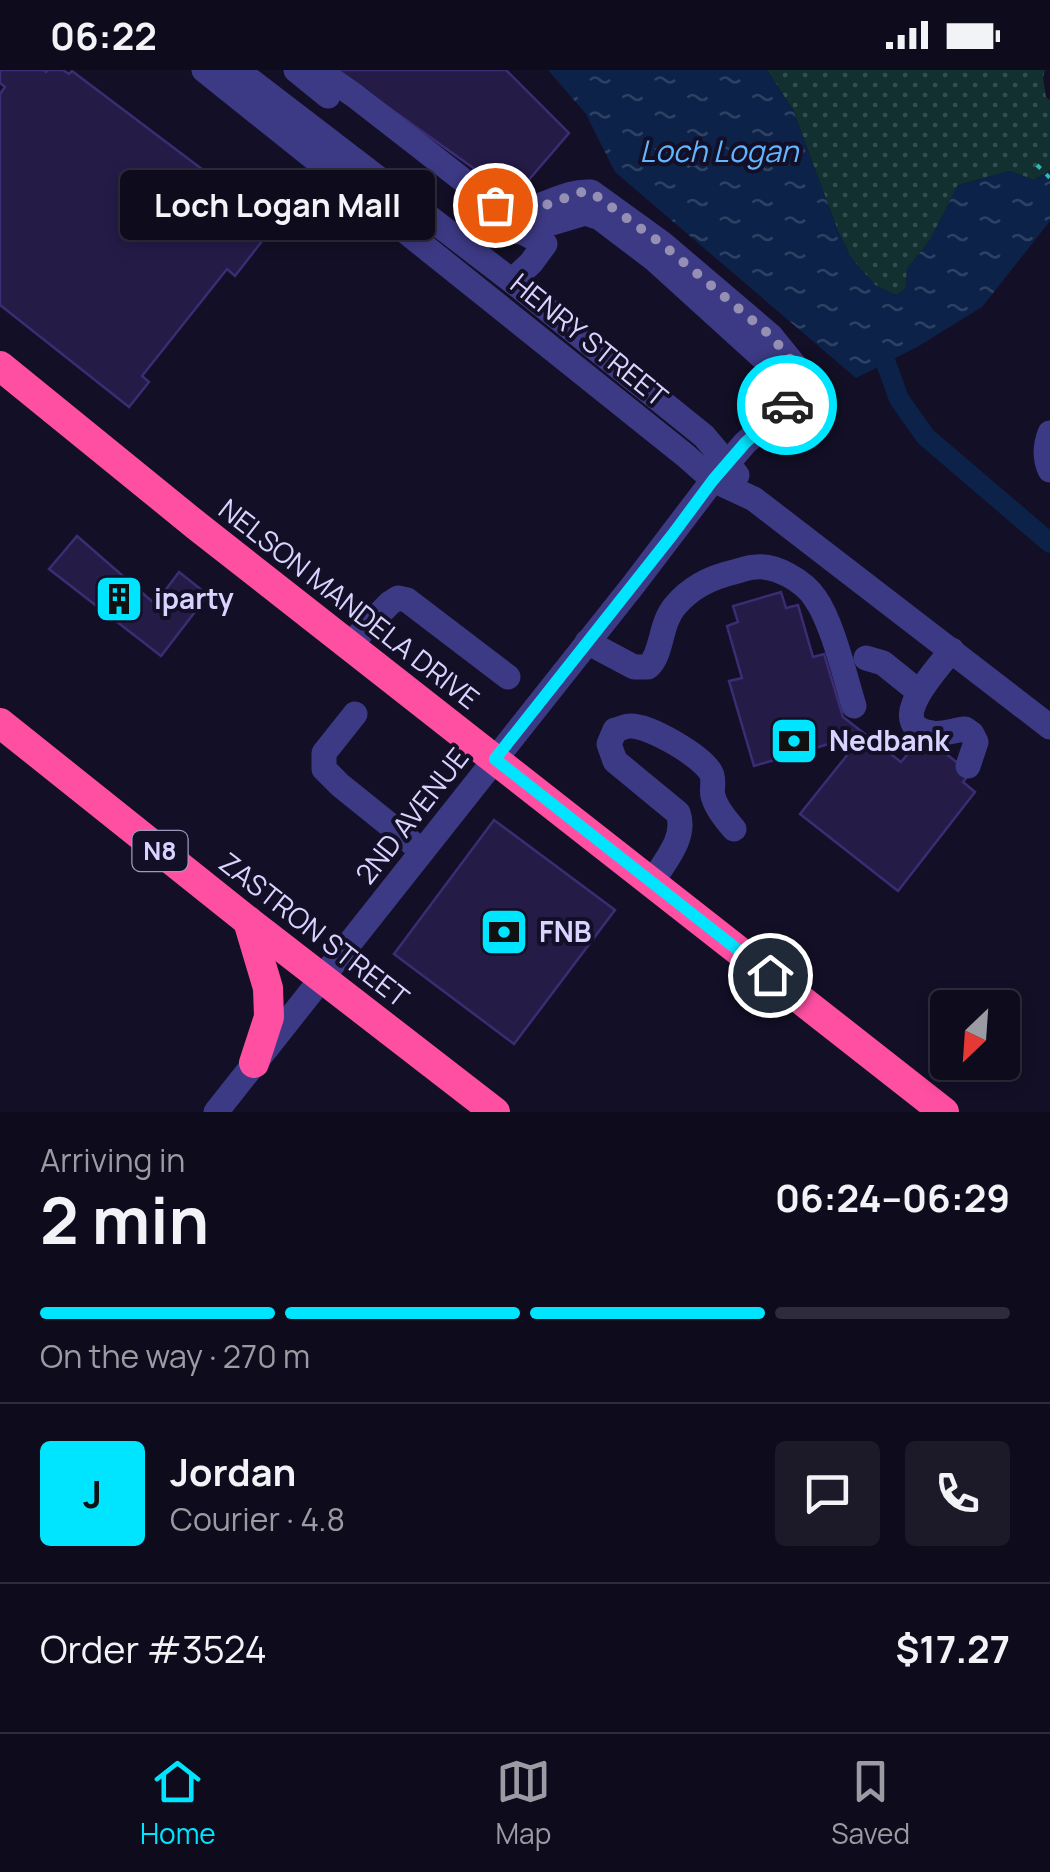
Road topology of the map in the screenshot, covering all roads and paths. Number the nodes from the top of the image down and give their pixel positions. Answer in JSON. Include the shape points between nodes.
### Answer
{"nodes":[{"id":1,"x":204,"y":70,"type":"edge"},
{"id":2,"x":236,"y":70,"type":"edge"},
{"id":3,"x":296,"y":70,"type":"edge"},
{"id":4,"x":318,"y":70,"type":"edge"},
{"id":5,"x":1037,"y":164,"type":"dead end"},
{"id":6,"x":1050,"y":178,"type":"edge"},
{"id":7,"x":522,"y":232,"type":"junction"},
{"id":8,"x":512,"y":281,"type":"junction"},
{"id":9,"x":0,"y":366,"type":"edge"},
{"id":10,"x":787,"y":404,"type":"junction"},
{"id":11,"x":1050,"y":433,"type":"edge"},
{"id":12,"x":1050,"y":470,"type":"edge"},
{"id":13,"x":721,"y":471,"type":"junction"},
{"id":14,"x":587,"y":642,"type":"junction"},
{"id":15,"x":349,"y":645,"type":"junction"},
{"id":16,"x":952,"y":650,"type":"junction"},
{"id":17,"x":866,"y":658,"type":"dead end"},
{"id":18,"x":508,"y":676,"type":"dead end"},
{"id":19,"x":919,"y":692,"type":"junction"},
{"id":20,"x":854,"y":706,"type":"dead end"},
{"id":21,"x":355,"y":714,"type":"dead end"},
{"id":22,"x":0,"y":723,"type":"edge"},
{"id":23,"x":1050,"y":727,"type":"edge"},
{"id":24,"x":495,"y":759,"type":"junction"},
{"id":25,"x":968,"y":766,"type":"dead end"},
{"id":26,"x":734,"y":829,"type":"dead end"},
{"id":27,"x":422,"y":851,"type":"junction"},
{"id":28,"x":652,"y":882,"type":"junction"},
{"id":29,"x":248,"y":921,"type":"junction"},
{"id":30,"x":322,"y":977,"type":"junction"},
{"id":31,"x":254,"y":1064,"type":"junction"},
{"id":32,"x":216,"y":1112,"type":"edge"},
{"id":33,"x":495,"y":1112,"type":"edge"},
{"id":34,"x":944,"y":1112,"type":"edge"}],
"edges":[{"from":1,"to":13,"type":"street","name":"HENRY STREET","via":[[686,456]]},
{"from":2,"to":8,"type":"street","name":"HENRY STREET"},
{"from":3,"to":7,"type":"street","via":[[498,227]]},
{"from":4,"to":10,"type":"street","via":[[495,205],[513,211],[582,192],[608,203],[771,336],[801,372]]},
{"from":5,"to":6,"type":"path"},
{"from":7,"to":8,"type":"street","via":[[545,244]]},
{"from":7,"to":10,"type":"street","via":[[585,212],[600,218],[774,368]]},
{"from":8,"to":13,"type":"street","name":"HENRY STREET","via":[[704,436]]},
{"from":9,"to":15,"type":"highway","name":"NELSON MANDELA DRIVE"},
{"from":10,"to":13,"type":"street","name":"2ND AVENUE"},
{"from":11,"to":12,"type":"street"},
{"from":13,"to":14,"type":"street","name":"2ND AVENUE"},
{"from":13,"to":16,"type":"street","name":"HENRY STREET"},
{"from":14,"to":20,"type":"street","via":[[648,668],[663,625],[687,594],[718,576],[770,568],[814,595]]},
{"from":14,"to":24,"type":"street","name":"2ND AVENUE"},
{"from":15,"to":18,"type":"street","via":[[398,598]]},
{"from":15,"to":24,"type":"highway","name":"NELSON MANDELA DRIVE"},
{"from":16,"to":19,"type":"street"},
{"from":16,"to":23,"type":"street","name":"HENRY STREET"},
{"from":17,"to":19,"type":"street"},
{"from":19,"to":25,"type":"street","via":[[911,706],[916,726],[972,734]]},
{"from":21,"to":27,"type":"street","via":[[324,753],[324,770]]},
{"from":22,"to":29,"type":"highway","name":"ZASTRON STREET","number":"N8"},
{"from":24,"to":27,"type":"street","name":"2ND AVENUE"},
{"from":24,"to":28,"type":"highway","name":"NELSON MANDELA DRIVE"},
{"from":26,"to":28,"type":"street","via":[[712,796],[713,779],[702,762],[650,730],[615,730],[609,744],[615,761],[678,812],[682,825]]},
{"from":27,"to":30,"type":"street","name":"2ND AVENUE"},
{"from":28,"to":34,"type":"highway","name":"NELSON MANDELA DRIVE"},
{"from":29,"to":30,"type":"highway","name":"ZASTRON STREET","number":"N8"},
{"from":29,"to":31,"type":"highway","via":[[268,988],[269,1016]]},
{"from":30,"to":31,"type":"street","name":"2ND AVENUE"},
{"from":30,"to":33,"type":"highway","name":"ZASTRON STREET","number":"N8"},
{"from":31,"to":32,"type":"street","name":"2ND AVENUE"}]}
